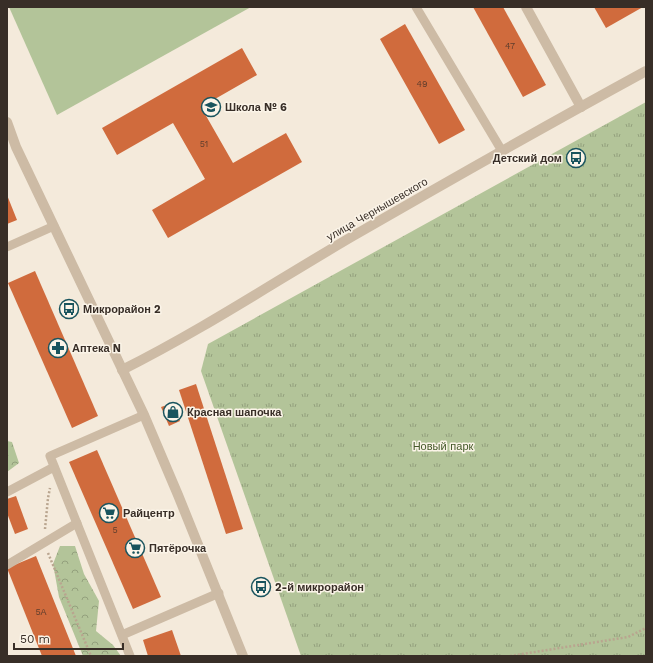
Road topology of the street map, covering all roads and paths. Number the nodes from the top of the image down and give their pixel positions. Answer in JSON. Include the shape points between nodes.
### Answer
{"nodes":[{"id":1,"x":416,"y":7,"type":"edge"},
{"id":2,"x":526,"y":7,"type":"edge"},
{"id":3,"x":646,"y":71,"type":"edge"},
{"id":4,"x":581,"y":107,"type":"junction"},
{"id":5,"x":7,"y":122,"type":"edge"},
{"id":6,"x":502,"y":151,"type":"junction"},
{"id":7,"x":54,"y":226,"type":"junction"},
{"id":8,"x":7,"y":248,"type":"edge"},
{"id":9,"x":122,"y":370,"type":"junction"},
{"id":10,"x":144,"y":415,"type":"junction"},
{"id":11,"x":54,"y":467,"type":"junction"},
{"id":12,"x":7,"y":492,"type":"edge"},
{"id":13,"x":77,"y":523,"type":"junction"},
{"id":14,"x":44,"y":543,"type":"junction"},
{"id":15,"x":7,"y":565,"type":"edge"},
{"id":16,"x":219,"y":593,"type":"junction"},
{"id":17,"x":646,"y":628,"type":"edge"},
{"id":18,"x":122,"y":635,"type":"junction"},
{"id":19,"x":91,"y":656,"type":"edge"},
{"id":20,"x":130,"y":656,"type":"edge"},
{"id":21,"x":243,"y":656,"type":"edge"},
{"id":22,"x":510,"y":656,"type":"edge"}],
"edges":[{"from":1,"to":6,"type":"lane"},
{"from":2,"to":4,"type":"street"},
{"from":3,"to":4,"type":"street","name":"улица Чернышевского"},
{"from":4,"to":6,"type":"street","name":"улица Чернышевского"},
{"from":5,"to":7,"type":"street","via":[[16,147]]},
{"from":6,"to":9,"type":"street","name":"улица Чернышевского","via":[[158,352]]},
{"from":7,"to":8,"type":"lane"},
{"from":7,"to":9,"type":"street"},
{"from":9,"to":10,"type":"street"},
{"from":10,"to":11,"type":"lane","via":[[50,456]]},
{"from":10,"to":16,"type":"street"},
{"from":11,"to":12,"type":"lane"},
{"from":11,"to":13,"type":"lane"},
{"from":11,"to":14,"type":"path"},
{"from":13,"to":14,"type":"lane"},
{"from":13,"to":18,"type":"lane"},
{"from":14,"to":15,"type":"lane"},
{"from":14,"to":19,"type":"path"},
{"from":16,"to":18,"type":"lane"},
{"from":16,"to":21,"type":"street"},
{"from":17,"to":22,"type":"path","via":[[628,637]]},
{"from":18,"to":20,"type":"lane"}]}
